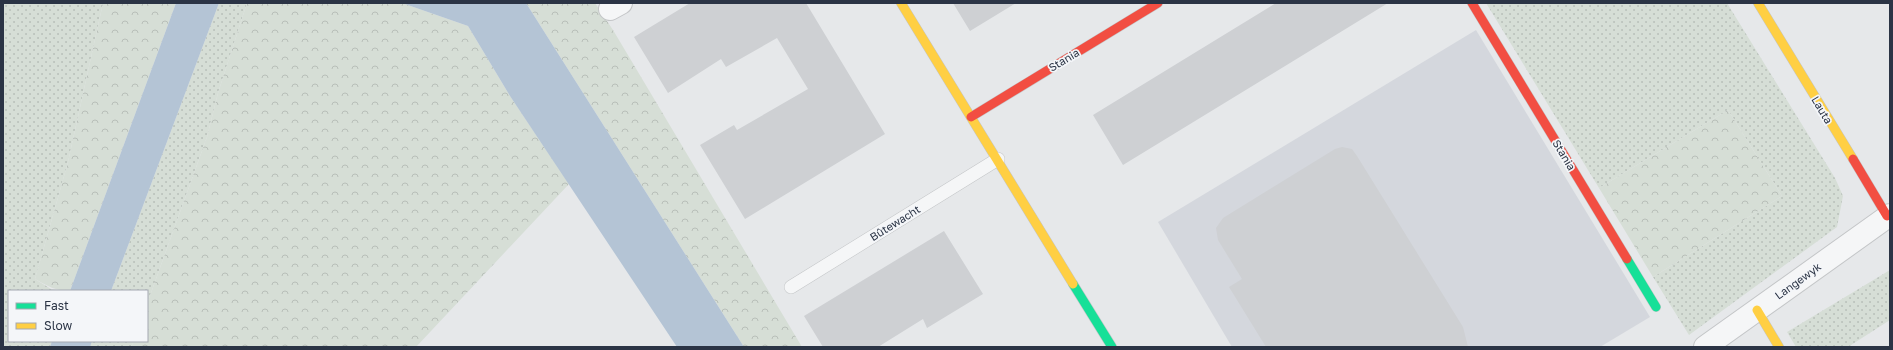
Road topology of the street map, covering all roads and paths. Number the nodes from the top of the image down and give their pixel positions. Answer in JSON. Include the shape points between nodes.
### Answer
{"nodes":[{"id":1,"x":901,"y":3,"type":"edge"},
{"id":2,"x":1158,"y":3,"type":"edge"},
{"id":3,"x":1472,"y":3,"type":"edge"},
{"id":4,"x":1758,"y":3,"type":"edge"},
{"id":5,"x":1140,"y":8,"type":"edge"},
{"id":6,"x":971,"y":117,"type":"junction"},
{"id":7,"x":998,"y":159,"type":"junction"},
{"id":8,"x":1888,"y":216,"type":"edge"},
{"id":9,"x":791,"y":287,"type":"dead end"},
{"id":10,"x":1656,"y":307,"type":"dead end"},
{"id":11,"x":1757,"y":310,"type":"junction"},
{"id":12,"x":1112,"y":347,"type":"edge"},
{"id":13,"x":1705,"y":347,"type":"edge"},
{"id":14,"x":1779,"y":347,"type":"edge"}],
"edges":[{"from":1,"to":6,"type":"street"},
{"from":2,"to":5,"type":"street","name":"Stania"},
{"from":3,"to":10,"type":"street","name":"Stania"},
{"from":4,"to":8,"type":"street","name":"Lauta"},
{"from":5,"to":6,"type":"street","name":"Stania"},
{"from":6,"to":7,"type":"street"},
{"from":7,"to":9,"type":"lane","name":"Bûtewacht"},
{"from":7,"to":12,"type":"street"},
{"from":8,"to":11,"type":"street","name":"Langewyk"},
{"from":11,"to":13,"type":"street","name":"Langewyk"},
{"from":11,"to":14,"type":"street"}]}
